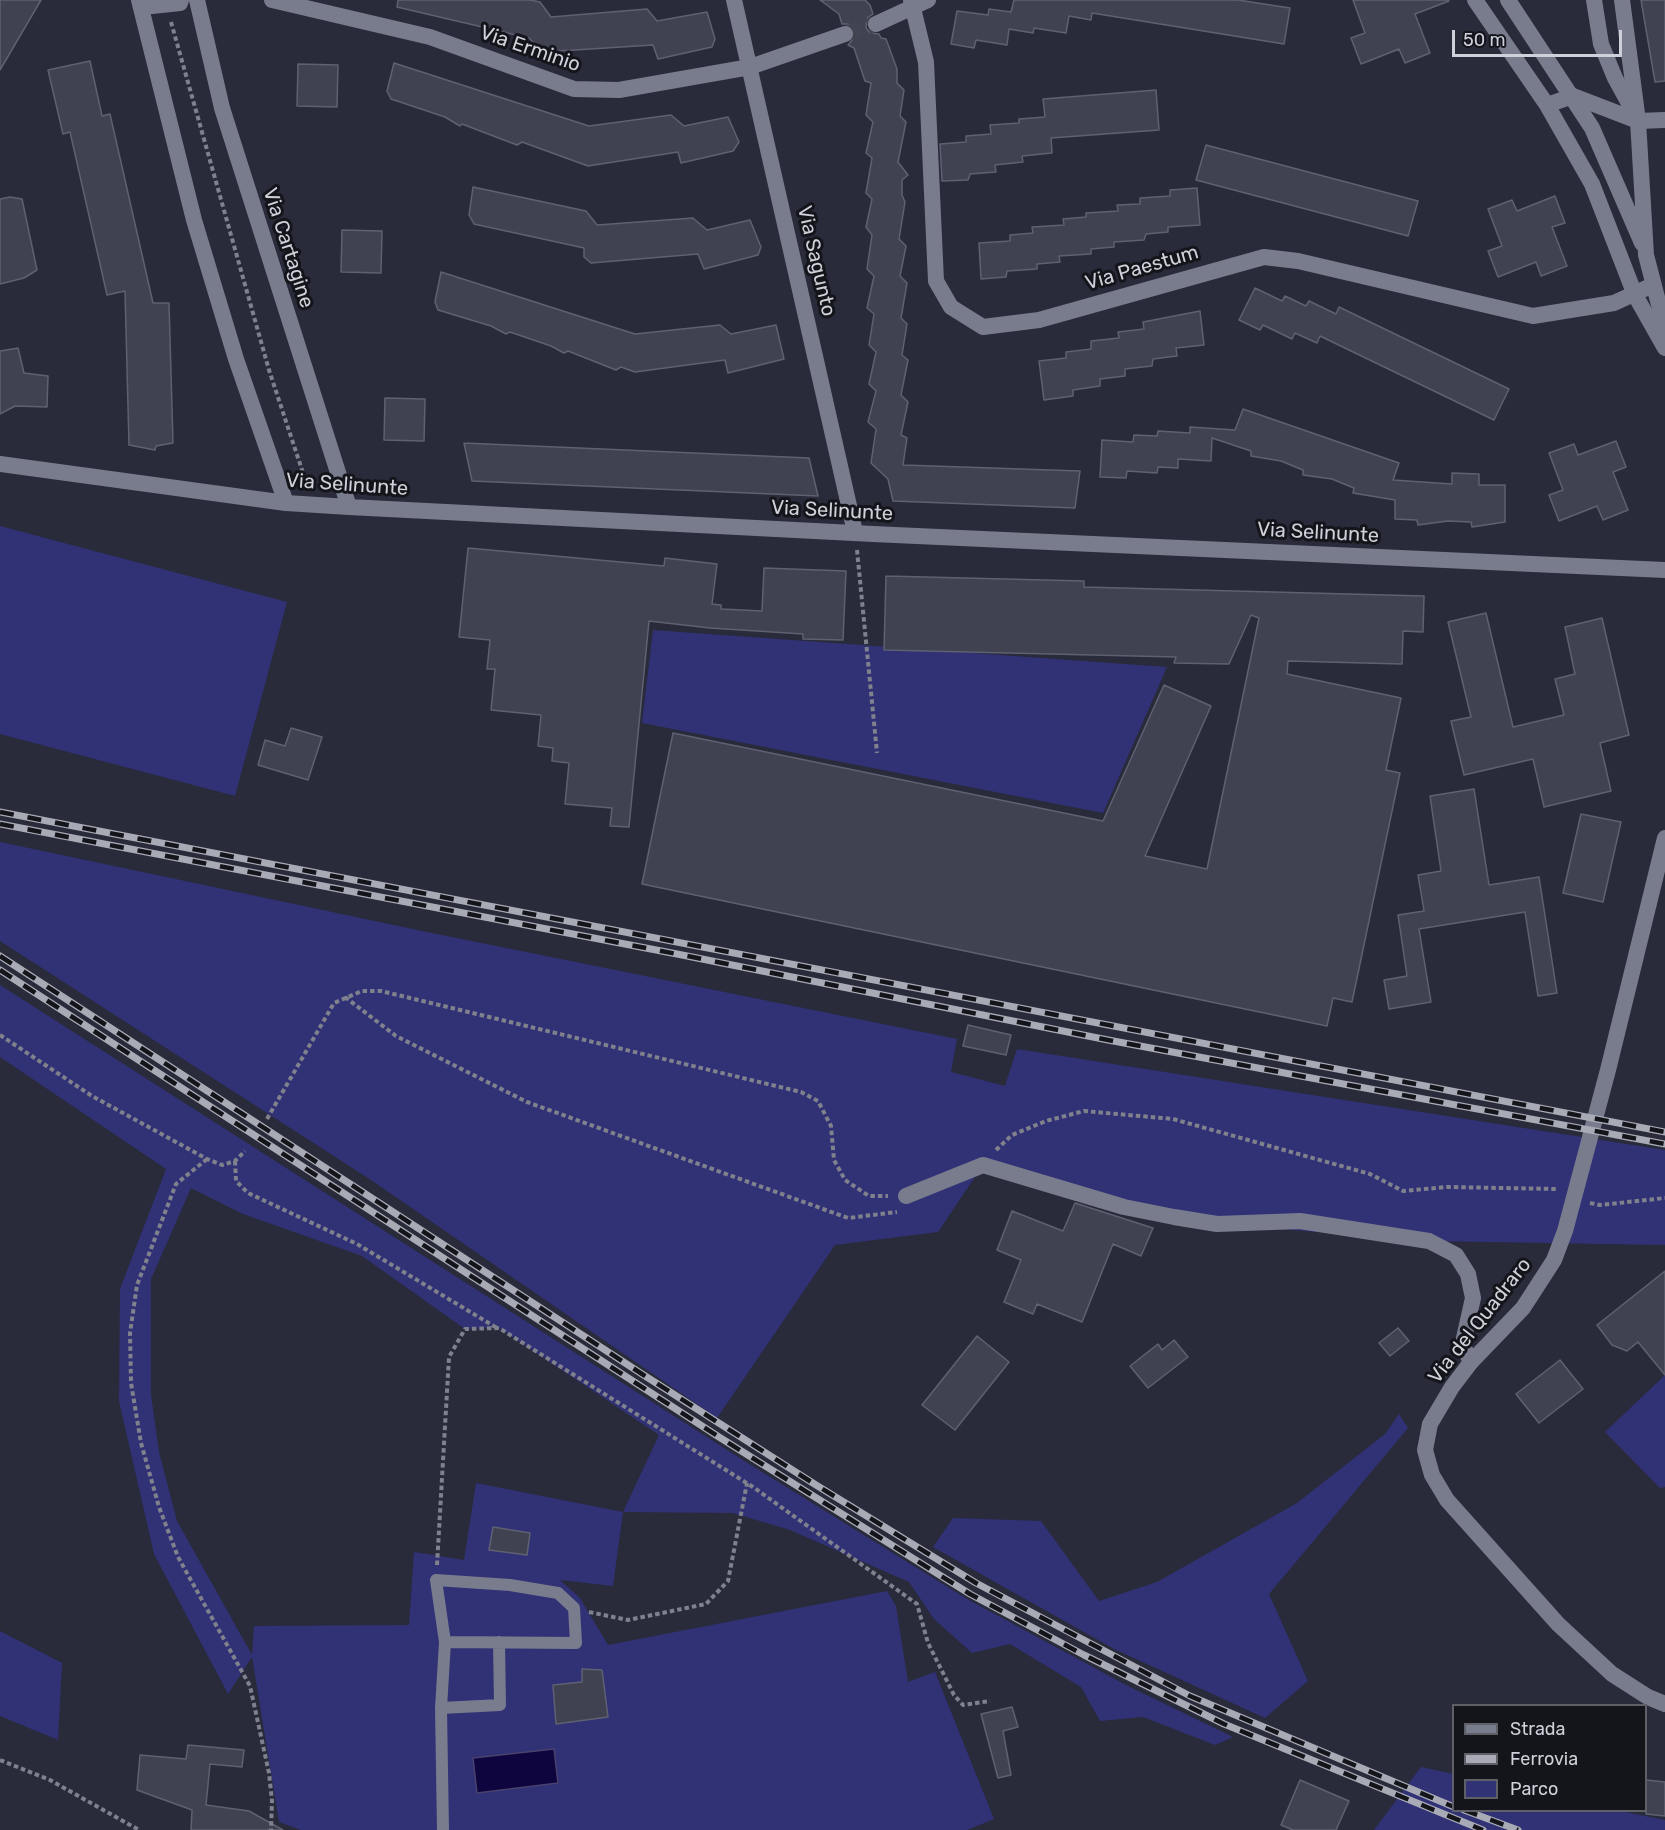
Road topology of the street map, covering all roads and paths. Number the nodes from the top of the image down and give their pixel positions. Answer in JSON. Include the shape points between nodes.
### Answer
{"nodes":[{"id":1,"x":139,"y":0,"type":"edge"},
{"id":2,"x":146,"y":0,"type":"edge"},
{"id":3,"x":181,"y":0,"type":"edge"},
{"id":4,"x":197,"y":0,"type":"edge"},
{"id":5,"x":272,"y":0,"type":"edge"},
{"id":6,"x":734,"y":0,"type":"edge"},
{"id":7,"x":1475,"y":0,"type":"edge"},
{"id":8,"x":1508,"y":0,"type":"edge"},
{"id":9,"x":1594,"y":0,"type":"edge"},
{"id":10,"x":1622,"y":0,"type":"edge"},
{"id":11,"x":917,"y":2,"type":"edge"},
{"id":12,"x":169,"y":16,"type":"dead end"},
{"id":13,"x":876,"y":24,"type":"tunnel mouth"},
{"id":14,"x":845,"y":34,"type":"tunnel mouth"},
{"id":15,"x":750,"y":67,"type":"junction"},
{"id":16,"x":1573,"y":96,"type":"junction"},
{"id":17,"x":1547,"y":105,"type":"junction"},
{"id":18,"x":1665,"y":120,"type":"edge"},
{"id":19,"x":1638,"y":121,"type":"junction"},
{"id":20,"x":1646,"y":255,"type":"junction"},
{"id":21,"x":1653,"y":285,"type":"junction"},
{"id":22,"x":1635,"y":295,"type":"junction"},
{"id":23,"x":1665,"y":328,"type":"edge"},
{"id":24,"x":1665,"y":348,"type":"edge"},
{"id":25,"x":0,"y":464,"type":"edge"},
{"id":26,"x":305,"y":479,"type":"dead end"},
{"id":27,"x":286,"y":503,"type":"junction"},
{"id":28,"x":349,"y":507,"type":"junction"},
{"id":29,"x":855,"y":532,"type":"junction"},
{"id":30,"x":1665,"y":570,"type":"edge"},
{"id":31,"x":877,"y":753,"type":"dead end"},
{"id":32,"x":1665,"y":838,"type":"edge"},
{"id":33,"x":345,"y":997,"type":"junction"},
{"id":34,"x":0,"y":1035,"type":"edge"},
{"id":35,"x":267,"y":1119,"type":"dead end"},
{"id":36,"x":245,"y":1151,"type":"dead end"},
{"id":37,"x":207,"y":1159,"type":"junction"},
{"id":38,"x":235,"y":1161,"type":"junction"},
{"id":39,"x":983,"y":1165,"type":"junction"},
{"id":40,"x":1558,"y":1189,"type":"dead end"},
{"id":41,"x":906,"y":1196,"type":"junction"},
{"id":42,"x":1665,"y":1198,"type":"edge"},
{"id":43,"x":1583,"y":1202,"type":"dead end"},
{"id":44,"x":498,"y":1328,"type":"junction"},
{"id":45,"x":1471,"y":1362,"type":"junction"},
{"id":46,"x":747,"y":1483,"type":"junction"},
{"id":47,"x":436,"y":1580,"type":"junction"},
{"id":48,"x":574,"y":1608,"type":"junction"},
{"id":49,"x":445,"y":1642,"type":"junction"},
{"id":50,"x":499,"y":1642,"type":"junction"},
{"id":51,"x":990,"y":1701,"type":"dead end"},
{"id":52,"x":1665,"y":1704,"type":"edge"},
{"id":53,"x":441,"y":1708,"type":"junction"},
{"id":54,"x":0,"y":1760,"type":"edge"},
{"id":55,"x":139,"y":1830,"type":"edge"},
{"id":56,"x":271,"y":1830,"type":"edge"},
{"id":57,"x":443,"y":1830,"type":"edge"}],
"edges":[{"from":1,"to":27,"type":"street","via":[[194,220]]},
{"from":2,"to":3,"type":"street","via":[[152,6]]},
{"from":4,"to":28,"type":"street","name":"Via Cartagine","via":[[222,108]]},
{"from":5,"to":15,"type":"street","name":"Via Erminio","via":[[430,37],[574,89],[619,90]]},
{"from":6,"to":15,"type":"street","name":"Via Sagunto"},
{"from":7,"to":17,"type":"street"},
{"from":8,"to":16,"type":"street"},
{"from":9,"to":19,"type":"street","via":[[1601,44]]},
{"from":10,"to":19,"type":"street"},
{"from":11,"to":13,"type":"street"},
{"from":11,"to":22,"type":"street","name":"Via Paestum","via":[[926,62],[936,281],[951,307],[983,327],[1039,320],[1264,257],[1298,261],[1525,315],[1614,303]]},
{"from":12,"to":26,"type":"path","via":[[269,370]]},
{"from":14,"to":15,"type":"street","name":"Via Erminio"},
{"from":15,"to":29,"type":"street","name":"Via Sagunto"},
{"from":16,"to":17,"type":"street"},
{"from":16,"to":19,"type":"street"},
{"from":16,"to":20,"type":"street","via":[[1602,149]]},
{"from":17,"to":22,"type":"street","via":[[1592,184]]},
{"from":18,"to":19,"type":"street"},
{"from":19,"to":20,"type":"street"},
{"from":20,"to":21,"type":"street"},
{"from":21,"to":22,"type":"street","name":"Via Paestum"},
{"from":21,"to":23,"type":"street"},
{"from":22,"to":24,"type":"street"},
{"from":25,"to":27,"type":"street","name":"Via Selinunte"},
{"from":27,"to":28,"type":"street","name":"Via Selinunte"},
{"from":28,"to":29,"type":"street","name":"Via Selinunte"},
{"from":29,"to":30,"type":"street","name":"Via Selinunte"},
{"from":29,"to":31,"type":"path"},
{"from":32,"to":45,"type":"street","name":"Via del Quadraro","via":[[1565,1232],[1554,1260],[1532,1295]]},
{"from":33,"to":35,"type":"path","via":[[334,1003]]},
{"from":33,"to":41,"type":"path","via":[[396,1036],[527,1102],[848,1218],[896,1213]]},
{"from":33,"to":41,"type":"path","via":[[362,991],[381,991],[801,1092],[818,1101],[827,1118],[834,1160],[845,1180],[869,1196]]},
{"from":34,"to":37,"type":"path","via":[[92,1096]]},
{"from":36,"to":38,"type":"path"},
{"from":37,"to":38,"type":"path","via":[[222,1165]]},
{"from":37,"to":56,"type":"path","via":[[176,1184],[137,1285],[130,1333],[132,1383],[141,1443],[177,1557],[250,1686],[269,1773]]},
{"from":38,"to":44,"type":"path","via":[[236,1181],[248,1193],[357,1244]]},
{"from":39,"to":40,"type":"path","via":[[1012,1135],[1084,1111],[1173,1119],[1370,1174],[1403,1191]]},
{"from":39,"to":41,"type":"street"},
{"from":39,"to":45,"type":"street","via":[[1124,1207],[1174,1217],[1217,1224],[1300,1221],[1437,1244],[1456,1255],[1468,1274],[1473,1298],[1464,1348]]},
{"from":42,"to":43,"type":"path","via":[[1600,1206]]},
{"from":44,"to":46,"type":"path"},
{"from":44,"to":47,"type":"path","via":[[465,1329],[449,1357]]},
{"from":45,"to":52,"type":"street","name":"Via del Quadraro","via":[[1437,1412],[1425,1438],[1427,1462],[1438,1488],[1569,1636],[1612,1674]]},
{"from":46,"to":48,"type":"path","via":[[728,1581],[706,1604],[627,1620]]},
{"from":46,"to":51,"type":"path","via":[[917,1604],[928,1643],[954,1695],[963,1705]]},
{"from":47,"to":48,"type":"lane","via":[[558,1593]]},
{"from":47,"to":49,"type":"lane"},
{"from":48,"to":50,"type":"lane","via":[[576,1643]]},
{"from":49,"to":50,"type":"lane"},
{"from":49,"to":53,"type":"lane"},
{"from":50,"to":53,"type":"lane","via":[[500,1705]]},
{"from":53,"to":57,"type":"lane"},
{"from":54,"to":55,"type":"path","via":[[50,1780]]}]}
